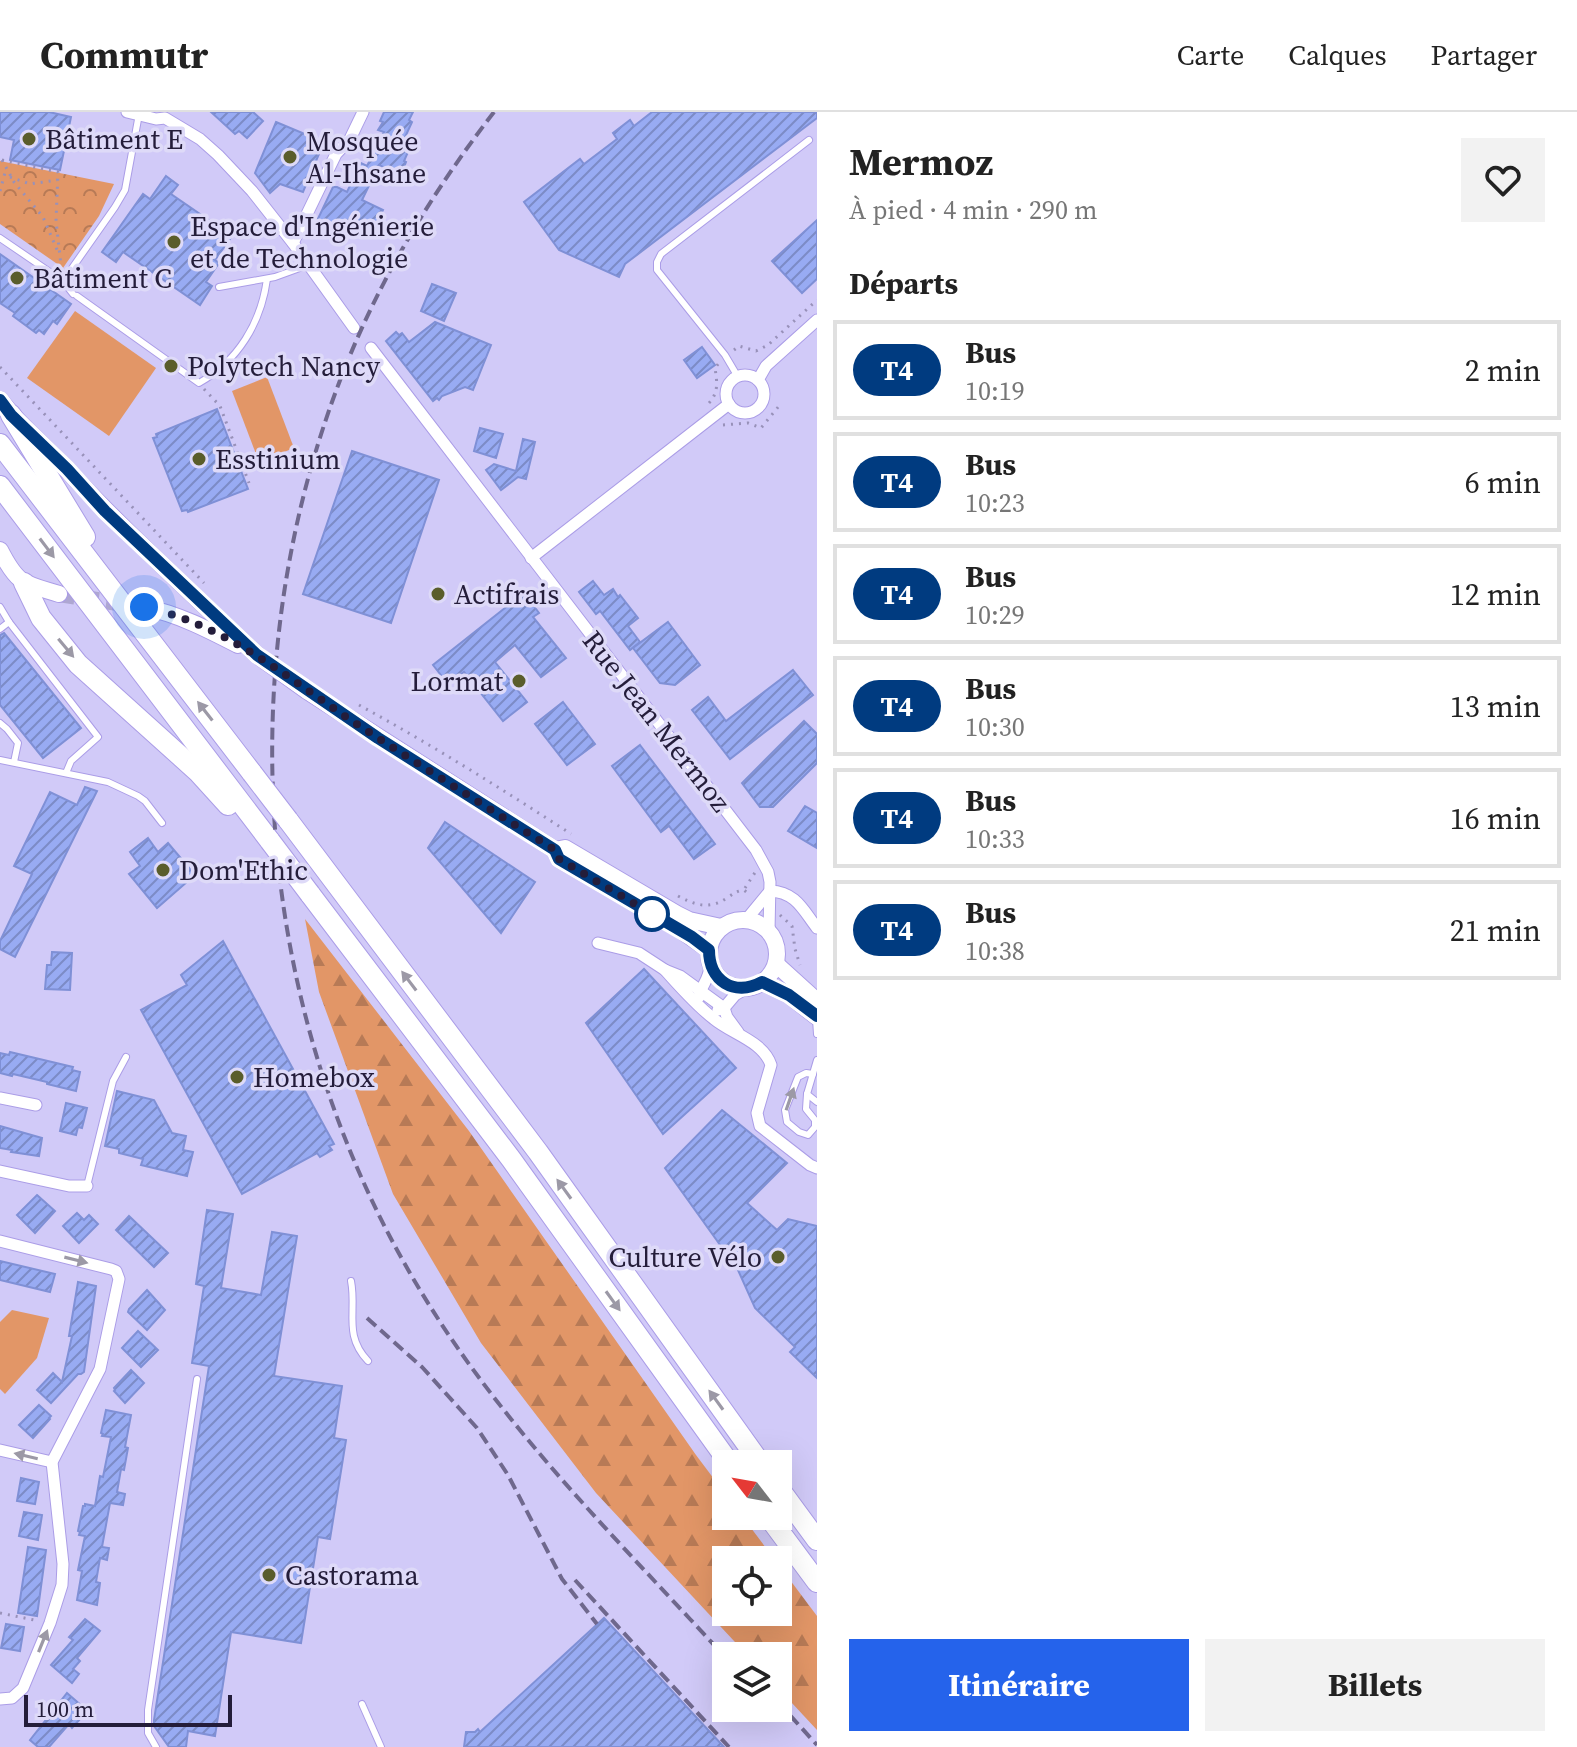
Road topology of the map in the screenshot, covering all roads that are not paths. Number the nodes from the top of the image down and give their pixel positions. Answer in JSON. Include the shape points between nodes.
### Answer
{"nodes":[{"id":1,"x":363,"y":112,"type":"edge"},
{"id":2,"x":133,"y":113,"type":"edge"},
{"id":3,"x":165,"y":115,"type":"edge"},
{"id":4,"x":809,"y":140,"type":"dead end"},
{"id":5,"x":0,"y":238,"type":"edge"},
{"id":6,"x":293,"y":243,"type":"junction"},
{"id":7,"x":308,"y":265,"type":"junction"},
{"id":8,"x":267,"y":279,"type":"junction"},
{"id":9,"x":63,"y":281,"type":"junction"},
{"id":10,"x":219,"y":287,"type":"dead end"},
{"id":11,"x":817,"y":320,"type":"edge"},
{"id":12,"x":354,"y":328,"type":"dead end"},
{"id":13,"x":371,"y":348,"type":"dead end"},
{"id":14,"x":738,"y":377,"type":"junction"},
{"id":15,"x":758,"y":380,"type":"junction"},
{"id":16,"x":729,"y":404,"type":"junction"},
{"id":17,"x":6,"y":408,"type":"edge"},
{"id":18,"x":0,"y":444,"type":"edge"},
{"id":19,"x":0,"y":486,"type":"edge"},
{"id":20,"x":0,"y":550,"type":"edge"},
{"id":21,"x":531,"y":558,"type":"junction"},
{"id":22,"x":24,"y":583,"type":"junction"},
{"id":23,"x":59,"y":594,"type":"tunnel mouth"},
{"id":24,"x":0,"y":607,"type":"edge"},
{"id":25,"x":140,"y":615,"type":"junction"},
{"id":26,"x":9,"y":622,"type":"junction"},
{"id":27,"x":0,"y":629,"type":"edge"},
{"id":28,"x":257,"y":655,"type":"junction"},
{"id":29,"x":0,"y":723,"type":"edge"},
{"id":30,"x":0,"y":760,"type":"edge"},
{"id":31,"x":14,"y":762,"type":"junction"},
{"id":32,"x":66,"y":773,"type":"junction"},
{"id":33,"x":162,"y":823,"type":"dead end"},
{"id":34,"x":271,"y":848,"type":"junction"},
{"id":35,"x":555,"y":850,"type":"junction"},
{"id":36,"x":770,"y":891,"type":"junction"},
{"id":37,"x":766,"y":905,"type":"junction"},
{"id":38,"x":746,"y":920,"type":"junction"},
{"id":39,"x":721,"y":927,"type":"junction"},
{"id":40,"x":817,"y":928,"type":"edge"},
{"id":41,"x":769,"y":931,"type":"junction"},
{"id":42,"x":598,"y":943,"type":"dead end"},
{"id":43,"x":710,"y":958,"type":"junction"},
{"id":44,"x":776,"y":964,"type":"junction"},
{"id":45,"x":665,"y":970,"type":"junction"},
{"id":46,"x":755,"y":985,"type":"junction"},
{"id":47,"x":700,"y":991,"type":"junction"},
{"id":48,"x":817,"y":1001,"type":"edge"},
{"id":49,"x":724,"y":1008,"type":"junction"},
{"id":50,"x":702,"y":1009,"type":"junction"},
{"id":51,"x":817,"y":1016,"type":"edge"},
{"id":52,"x":817,"y":1034,"type":"edge"},
{"id":53,"x":741,"y":1036,"type":"junction"},
{"id":54,"x":126,"y":1057,"type":"dead end"},
{"id":55,"x":817,"y":1060,"type":"edge"},
{"id":56,"x":813,"y":1074,"type":"junction"},
{"id":57,"x":807,"y":1094,"type":"junction"},
{"id":58,"x":0,"y":1098,"type":"edge"},
{"id":59,"x":817,"y":1102,"type":"edge"},
{"id":60,"x":36,"y":1105,"type":"dead end"},
{"id":61,"x":817,"y":1168,"type":"edge"},
{"id":62,"x":0,"y":1171,"type":"edge"},
{"id":63,"x":87,"y":1186,"type":"joint"},
{"id":64,"x":0,"y":1241,"type":"edge"},
{"id":65,"x":351,"y":1281,"type":"dead end"},
{"id":66,"x":368,"y":1361,"type":"dead end"},
{"id":67,"x":197,"y":1379,"type":"dead end"},
{"id":68,"x":0,"y":1450,"type":"edge"},
{"id":69,"x":720,"y":1450,"type":"edge"},
{"id":70,"x":751,"y":1450,"type":"edge"},
{"id":71,"x":52,"y":1462,"type":"junction"},
{"id":72,"x":792,"y":1506,"type":"edge"},
{"id":73,"x":778,"y":1530,"type":"edge"},
{"id":74,"x":817,"y":1540,"type":"edge"},
{"id":75,"x":817,"y":1582,"type":"edge"},
{"id":76,"x":0,"y":1699,"type":"edge"},
{"id":77,"x":362,"y":1704,"type":"dead end"},
{"id":78,"x":156,"y":1747,"type":"edge"},
{"id":79,"x":381,"y":1747,"type":"edge"}],
"edges":[{"from":1,"to":6,"type":"street","via":[[336,154]]},
{"from":2,"to":3,"type":"street","via":[[156,119]]},
{"from":2,"to":9,"type":"lane","via":[[125,190]]},
{"from":3,"to":6,"type":"street","via":[[218,155]]},
{"from":4,"to":14,"type":"lane","via":[[657,262],[657,270]]},
{"from":5,"to":9,"type":"lane"},
{"from":6,"to":7,"type":"street"},
{"from":7,"to":8,"type":"lane"},
{"from":7,"to":12,"type":"street"},
{"from":8,"to":9,"type":"lane","via":[[246,339],[199,383]]},
{"from":8,"to":10,"type":"lane"},
{"from":11,"to":15,"type":"street","via":[[766,366]]},
{"from":13,"to":21,"type":"street","name":"Rue Jean Mermoz"},
{"from":14,"to":15,"type":"street"},
{"from":14,"to":16,"type":"street","via":[[728,386]]},
{"from":15,"to":16,"type":"street","via":[[764,396],[755,410],[738,412]]},
{"from":16,"to":21,"type":"street"},
{"from":17,"to":25,"type":"highway"},
{"from":17,"to":28,"type":"main road"},
{"from":18,"to":25,"type":"highway"},
{"from":19,"to":34,"type":"highway","one_way":true},
{"from":20,"to":22,"type":"main road"},
{"from":21,"to":36,"type":"street","name":"Rue Jean Mermoz","via":[[756,850],[768,872]]},
{"from":22,"to":23,"type":"main road"},
{"from":22,"to":34,"type":"highway","one_way":true,"via":[[41,618],[78,664],[198,772]]},
{"from":24,"to":26,"type":"lane"},
{"from":25,"to":28,"type":"main road","via":[[164,611]]},
{"from":70,"to":25,"type":"highway","one_way":true,"bridge":true,"via":[[538,1152],[252,773]]},
{"from":26,"to":27,"type":"lane"},
{"from":26,"to":32,"type":"lane","via":[[98,737],[71,761]]},
{"from":28,"to":35,"type":"main road","bridge":true},
{"from":29,"to":31,"type":"lane","via":[[18,743]]},
{"from":30,"to":31,"type":"lane"},
{"from":31,"to":32,"type":"lane"},
{"from":32,"to":33,"type":"lane","via":[[129,790]]},
{"from":34,"to":69,"type":"highway","one_way":true,"bridge":true,"via":[[477,1113]]},
{"from":35,"to":39,"type":"main road","via":[[565,848],[689,920]]},
{"from":35,"to":43,"type":"main road","via":[[559,859],[679,929]]},
{"from":36,"to":37,"type":"street","name":"Rue Jean Mermoz"},
{"from":36,"to":40,"type":"street","via":[[795,899]]},
{"from":37,"to":38,"type":"street"},
{"from":37,"to":41,"type":"street","name":"Rue Jean Mermoz"},
{"from":38,"to":39,"type":"main road"},
{"from":38,"to":41,"type":"main road"},
{"from":39,"to":43,"type":"main road","via":[[711,942]]},
{"from":41,"to":44,"type":"main road","via":[[777,947]]},
{"from":42,"to":45,"type":"street","via":[[639,953]]},
{"from":43,"to":46,"type":"main road","via":[[714,973],[725,983]]},
{"from":43,"to":47,"type":"street","via":[[709,977]]},
{"from":44,"to":46,"type":"main road"},
{"from":44,"to":48,"type":"main road"},
{"from":45,"to":47,"type":"street"},
{"from":45,"to":50,"type":"street"},
{"from":46,"to":49,"type":"street"},
{"from":46,"to":51,"type":"main road","via":[[789,995]]},
{"from":47,"to":49,"type":"street"},
{"from":47,"to":50,"type":"street"},
{"from":49,"to":50,"type":"street"},
{"from":49,"to":53,"type":"street"},
{"from":50,"to":53,"type":"street"},
{"from":51,"to":52,"type":"lane"},
{"from":53,"to":61,"type":"street","via":[[766,1053],[771,1065],[757,1113],[760,1126]]},
{"from":54,"to":63,"type":"lane","via":[[113,1081]]},
{"from":55,"to":56,"type":"lane"},
{"from":56,"to":57,"type":"lane"},
{"from":57,"to":56,"type":"lane","one_way":true,"via":[[806,1109],[815,1120],[808,1135],[787,1122],[785,1110],[798,1077]]},
{"from":57,"to":59,"type":"lane"},
{"from":58,"to":60,"type":"street"},
{"from":62,"to":63,"type":"street"},
{"from":64,"to":71,"type":"street","one_way":true,"via":[[118,1274],[100,1369]]},
{"from":65,"to":66,"type":"lane","via":[[351,1326]]},
{"from":67,"to":78,"type":"lane","via":[[148,1710],[148,1733]]},
{"from":71,"to":68,"type":"street","one_way":true},
{"from":76,"to":71,"type":"street","one_way":true,"via":[[12,1698],[23,1688],[58,1601],[63,1575]]},
{"from":72,"to":74,"type":"highway"},
{"from":73,"to":75,"type":"highway"},
{"from":77,"to":79,"type":"lane"}]}
